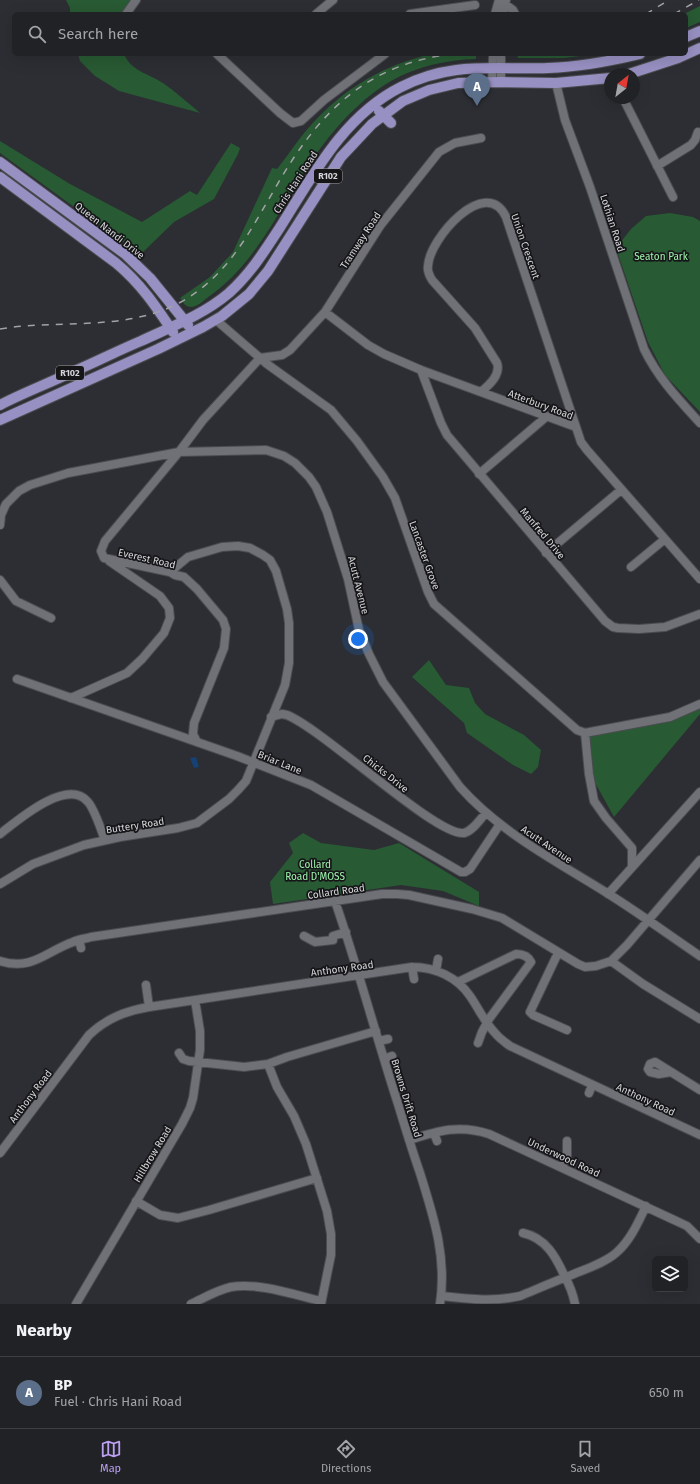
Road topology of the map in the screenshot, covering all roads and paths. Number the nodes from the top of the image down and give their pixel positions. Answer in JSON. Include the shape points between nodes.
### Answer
{"nodes":[{"id":1,"x":136,"y":0,"type":"edge"},
{"id":2,"x":333,"y":0,"type":"edge"},
{"id":3,"x":504,"y":1,"type":"edge"},
{"id":4,"x":476,"y":5,"type":"dead end"},
{"id":5,"x":127,"y":12,"type":"edge"},
{"id":6,"x":318,"y":12,"type":"edge"},
{"id":7,"x":425,"y":12,"type":"edge"},
{"id":8,"x":496,"y":12,"type":"edge"},
{"id":9,"x":503,"y":12,"type":"edge"},
{"id":10,"x":514,"y":12,"type":"edge"},
{"id":11,"x":700,"y":31,"type":"edge"},
{"id":12,"x":688,"y":36,"type":"edge"},
{"id":13,"x":700,"y":48,"type":"edge"},
{"id":14,"x":688,"y":53,"type":"edge"},
{"id":15,"x":219,"y":56,"type":"edge"},
{"id":16,"x":382,"y":56,"type":"edge"},
{"id":17,"x":630,"y":56,"type":"edge"},
{"id":18,"x":682,"y":56,"type":"edge"},
{"id":19,"x":493,"y":57,"type":"dead end"},
{"id":20,"x":502,"y":57,"type":"dead end"},
{"id":21,"x":497,"y":68,"type":"junction"},
{"id":22,"x":640,"y":70,"type":"edge"},
{"id":23,"x":604,"y":79,"type":"edge"},
{"id":24,"x":496,"y":82,"type":"junction"},
{"id":25,"x":556,"y":83,"type":"junction"},
{"id":26,"x":626,"y":104,"type":"edge"},
{"id":27,"x":373,"y":106,"type":"junction"},
{"id":28,"x":384,"y":115,"type":"junction"},
{"id":29,"x":391,"y":123,"type":"dead end"},
{"id":30,"x":698,"y":132,"type":"dead end"},
{"id":31,"x":481,"y":138,"type":"dead end"},
{"id":32,"x":0,"y":162,"type":"edge"},
{"id":33,"x":657,"y":166,"type":"junction"},
{"id":34,"x":0,"y":177,"type":"edge"},
{"id":35,"x":299,"y":197,"type":"junction"},
{"id":36,"x":673,"y":197,"type":"dead end"},
{"id":37,"x":304,"y":214,"type":"junction"},
{"id":38,"x":325,"y":312,"type":"junction"},
{"id":39,"x":185,"y":320,"type":"junction"},
{"id":40,"x":216,"y":320,"type":"junction"},
{"id":41,"x":170,"y":327,"type":"junction"},
{"id":42,"x":192,"y":331,"type":"junction"},
{"id":43,"x":177,"y":338,"type":"junction"},
{"id":44,"x":260,"y":358,"type":"junction"},
{"id":45,"x":421,"y":370,"type":"junction"},
{"id":46,"x":481,"y":392,"type":"junction"},
{"id":47,"x":0,"y":405,"type":"edge"},
{"id":48,"x":546,"y":417,"type":"junction"},
{"id":49,"x":0,"y":420,"type":"edge"},
{"id":50,"x":700,"y":423,"type":"edge"},
{"id":51,"x":576,"y":427,"type":"junction"},
{"id":52,"x":179,"y":452,"type":"junction"},
{"id":53,"x":479,"y":474,"type":"junction"},
{"id":54,"x":622,"y":490,"type":"junction"},
{"id":55,"x":0,"y":524,"type":"edge"},
{"id":56,"x":665,"y":539,"type":"junction"},
{"id":57,"x":546,"y":553,"type":"junction"},
{"id":58,"x":104,"y":558,"type":"junction"},
{"id":59,"x":631,"y":567,"type":"dead end"},
{"id":60,"x":170,"y":572,"type":"junction"},
{"id":61,"x":0,"y":580,"type":"edge"},
{"id":62,"x":700,"y":580,"type":"edge"},
{"id":63,"x":700,"y":614,"type":"edge"},
{"id":64,"x":50,"y":618,"type":"dead end"},
{"id":65,"x":17,"y":679,"type":"dead end"},
{"id":66,"x":71,"y":698,"type":"junction"},
{"id":67,"x":700,"y":704,"type":"edge"},
{"id":68,"x":271,"y":717,"type":"junction"},
{"id":69,"x":585,"y":733,"type":"junction"},
{"id":70,"x":197,"y":742,"type":"junction"},
{"id":71,"x":254,"y":763,"type":"junction"},
{"id":72,"x":700,"y":792,"type":"edge"},
{"id":73,"x":486,"y":812,"type":"junction"},
{"id":74,"x":500,"y":824,"type":"junction"},
{"id":75,"x":0,"y":834,"type":"edge"},
{"id":76,"x":105,"y":840,"type":"junction"},
{"id":77,"x":700,"y":860,"type":"edge"},
{"id":78,"x":632,"y":867,"type":"junction"},
{"id":79,"x":0,"y":884,"type":"edge"},
{"id":80,"x":608,"y":894,"type":"junction"},
{"id":81,"x":335,"y":901,"type":"junction"},
{"id":82,"x":648,"y":921,"type":"junction"},
{"id":83,"x":346,"y":932,"type":"junction"},
{"id":84,"x":304,"y":936,"type":"dead end"},
{"id":85,"x":558,"y":953,"type":"junction"},
{"id":86,"x":700,"y":956,"type":"edge"},
{"id":87,"x":438,"y":959,"type":"dead end"},
{"id":88,"x":0,"y":961,"type":"edge"},
{"id":89,"x":611,"y":961,"type":"junction"},
{"id":90,"x":412,"y":967,"type":"junction"},
{"id":91,"x":436,"y":971,"type":"junction"},
{"id":92,"x":359,"y":975,"type":"junction"},
{"id":93,"x":414,"y":980,"type":"dead end"},
{"id":94,"x":458,"y":982,"type":"junction"},
{"id":95,"x":146,"y":985,"type":"dead end"},
{"id":96,"x":195,"y":1000,"type":"junction"},
{"id":97,"x":150,"y":1007,"type":"junction"},
{"id":98,"x":700,"y":1019,"type":"edge"},
{"id":99,"x":487,"y":1023,"type":"junction"},
{"id":100,"x":567,"y":1030,"type":"dead end"},
{"id":101,"x":376,"y":1031,"type":"junction"},
{"id":102,"x":388,"y":1039,"type":"dead end"},
{"id":103,"x":379,"y":1041,"type":"junction"},
{"id":104,"x":478,"y":1043,"type":"dead end"},
{"id":105,"x":179,"y":1053,"type":"dead end"},
{"id":106,"x":198,"y":1062,"type":"junction"},
{"id":107,"x":268,"y":1064,"type":"junction"},
{"id":108,"x":671,"y":1072,"type":"dead end"},
{"id":109,"x":700,"y":1090,"type":"edge"},
{"id":110,"x":700,"y":1135,"type":"edge"},
{"id":111,"x":409,"y":1140,"type":"junction"},
{"id":112,"x":567,"y":1141,"type":"dead end"},
{"id":113,"x":0,"y":1153,"type":"edge"},
{"id":114,"x":562,"y":1168,"type":"junction"},
{"id":115,"x":317,"y":1178,"type":"junction"},
{"id":116,"x":136,"y":1201,"type":"junction"},
{"id":117,"x":646,"y":1206,"type":"junction"},
{"id":118,"x":523,"y":1233,"type":"dead end"},
{"id":119,"x":700,"y":1239,"type":"edge"},
{"id":120,"x":565,"y":1277,"type":"junction"},
{"id":121,"x":441,"y":1300,"type":"edge"},
{"id":122,"x":321,"y":1303,"type":"edge"},
{"id":123,"x":76,"y":1304,"type":"edge"},
{"id":124,"x":191,"y":1304,"type":"edge"},
{"id":125,"x":575,"y":1304,"type":"edge"}],
"edges":[{"from":1,"to":5,"type":"street"},
{"from":2,"to":6,"type":"street"},
{"from":3,"to":8,"type":"street"},
{"from":3,"to":9,"type":"street"},
{"from":3,"to":10,"type":"street"},
{"from":4,"to":7,"type":"street"},
{"from":11,"to":12,"type":"main road"},
{"from":13,"to":14,"type":"main road"},
{"from":15,"to":16,"type":"street","via":[[290,122],[296,123]]},
{"from":17,"to":21,"type":"main road","name":"Chris Hani Road","number":"R102","via":[[549,68]]},
{"from":18,"to":22,"type":"main road"},
{"from":19,"to":21,"type":"street"},
{"from":20,"to":21,"type":"street"},
{"from":21,"to":24,"type":"street"},
{"from":21,"to":27,"type":"main road","name":"Chris Hani Road","number":"R102","via":[[460,69],[438,73],[400,88]]},
{"from":23,"to":25,"type":"main road","number":"R102"},
{"from":24,"to":25,"type":"main road","number":"R102"},
{"from":24,"to":28,"type":"main road","number":"R102","via":[[458,83],[429,90],[403,102]]},
{"from":25,"to":50,"type":"street","name":"Lothian Road","via":[[565,120],[644,349],[665,384]]},
{"from":26,"to":33,"type":"street"},
{"from":27,"to":28,"type":"main road"},
{"from":27,"to":35,"type":"main road","name":"Chris Hani Road","number":"R102","via":[[336,142]]},
{"from":28,"to":29,"type":"main road"},
{"from":28,"to":37,"type":"main road","number":"R102","via":[[356,139],[341,157]]},
{"from":30,"to":33,"type":"street","via":[[691,145]]},
{"from":31,"to":38,"type":"street","name":"Tramway Road","via":[[443,148],[432,159],[375,233]]},
{"from":32,"to":39,"type":"main road","name":"Queen Nandi Drive","via":[[125,254],[150,278]]},
{"from":33,"to":36,"type":"street"},
{"from":34,"to":41,"type":"main road","via":[[132,276]]},
{"from":35,"to":37,"type":"main road","via":[[298,205]]},
{"from":35,"to":39,"type":"main road","name":"Chris Hani Road","number":"R102","via":[[263,254],[242,280],[215,304]]},
{"from":37,"to":40,"type":"main road","number":"R102","via":[[281,252],[254,288]]},
{"from":38,"to":44,"type":"street","name":"Tramway Road","via":[[290,350]]},
{"from":38,"to":45,"type":"street","name":"Atterbury Road","via":[[375,350]]},
{"from":39,"to":41,"type":"main road","name":"Chris Hani Road","number":"R102"},
{"from":39,"to":42,"type":"main road","name":"Queen Nandi Drive"},
{"from":40,"to":42,"type":"main road","number":"R102"},
{"from":40,"to":44,"type":"street","name":"Lancaster Grove"},
{"from":41,"to":43,"type":"main road"},
{"from":41,"to":47,"type":"main road","name":"Chris Hani Road","number":"R102"},
{"from":42,"to":43,"type":"main road","number":"R102"},
{"from":43,"to":49,"type":"main road","number":"R102"},
{"from":44,"to":52,"type":"street","name":"Everest Road","via":[[203,420]]},
{"from":44,"to":69,"type":"street","name":"Lancaster Grove","via":[[331,410],[373,461],[395,498],[434,604],[546,704],[577,730]]},
{"from":45,"to":46,"type":"street","name":"Atterbury Road"},
{"from":45,"to":53,"type":"street","name":"Manfred Drive","via":[[443,428]]},
{"from":46,"to":48,"type":"street","name":"Atterbury Road"},
{"from":46,"to":51,"type":"street","name":"Union Crescent","via":[[496,376],[498,363],[475,328],[432,280],[428,265],[430,255],[452,222],[474,205],[489,203],[500,208],[506,217]]},
{"from":48,"to":51,"type":"street","name":"Atterbury Road"},
{"from":48,"to":53,"type":"street"},
{"from":51,"to":54,"type":"street","name":"Atterbury Road","via":[[584,447]]},
{"from":52,"to":55,"type":"street","name":"Acutt Avenue","via":[[68,473],[30,485],[19,491],[6,504]]},
{"from":52,"to":58,"type":"street","name":"Everest Road","via":[[105,540],[101,551]]},
{"from":52,"to":73,"type":"street","name":"Acutt Avenue","via":[[266,450],[284,456],[309,477],[329,518],[348,579],[359,630],[368,654],[383,682],[460,787]]},
{"from":53,"to":57,"type":"street","name":"Manfred Drive"},
{"from":54,"to":56,"type":"street","name":"Atterbury Road"},
{"from":54,"to":57,"type":"street"},
{"from":56,"to":59,"type":"street"},
{"from":56,"to":62,"type":"street","name":"Atterbury Road"},
{"from":57,"to":63,"type":"street","name":"Manfred Drive","via":[[602,619],[614,627],[665,627]]},
{"from":58,"to":60,"type":"street","name":"Everest Road"},
{"from":58,"to":66,"type":"street","via":[[160,596],[167,604],[171,613],[170,618],[164,633],[128,673]]},
{"from":60,"to":68,"type":"street","name":"Buttery Road","via":[[184,558],[222,547],[238,546],[258,551],[274,565],[287,610],[290,653],[285,685]]},
{"from":60,"to":70,"type":"street","name":"Everest Road","via":[[184,577],[197,589],[223,620],[226,629],[224,648],[195,720],[193,734]]},
{"from":61,"to":64,"type":"street","via":[[16,601]]},
{"from":65,"to":66,"type":"street","name":"Briar Lane"},
{"from":66,"to":70,"type":"street","name":"Briar Lane"},
{"from":67,"to":69,"type":"street","via":[[670,717]]},
{"from":68,"to":71,"type":"street","name":"Buttery Road"},
{"from":68,"to":73,"type":"street","name":"Chicks Drive","via":[[287,715],[318,733],[423,814],[453,831],[469,831]]},
{"from":69,"to":78,"type":"street","via":[[594,801],[632,848]]},
{"from":70,"to":71,"type":"street","name":"Briar Lane"},
{"from":71,"to":74,"type":"street","name":"Briar Lane","via":[[318,789],[461,872],[470,869]]},
{"from":71,"to":76,"type":"street","name":"Buttery Road","via":[[246,781],[238,790],[197,822],[178,828]]},
{"from":72,"to":78,"type":"street"},
{"from":73,"to":74,"type":"street","name":"Acutt Avenue"},
{"from":74,"to":80,"type":"street","name":"Acutt Avenue","via":[[545,856]]},
{"from":75,"to":76,"type":"street","via":[[40,805],[67,794],[75,794],[89,803]]},
{"from":76,"to":79,"type":"street","name":"Buttery Road","via":[[31,861]]},
{"from":77,"to":82,"type":"street"},
{"from":78,"to":80,"type":"street"},
{"from":80,"to":82,"type":"street","name":"Acutt Avenue"},
{"from":81,"to":83,"type":"street","name":"Browns Drift Road"},
{"from":81,"to":85,"type":"street","name":"Collard Road","via":[[397,894],[472,909],[502,918]]},
{"from":81,"to":88,"type":"street","name":"Collard Road","via":[[80,944],[67,944],[23,965]]},
{"from":82,"to":86,"type":"street","name":"Acutt Avenue"},
{"from":82,"to":89,"type":"street"},
{"from":83,"to":84,"type":"street","via":[[334,936],[332,940],[315,942]]},
{"from":83,"to":92,"type":"street","name":"Browns Drift Road"},
{"from":85,"to":89,"type":"street","name":"Collard Road","via":[[585,966],[602,965]]},
{"from":85,"to":100,"type":"street","via":[[530,1012]]},
{"from":87,"to":91,"type":"street"},
{"from":89,"to":98,"type":"street"},
{"from":90,"to":91,"type":"street","name":"Anthony Road"},
{"from":90,"to":92,"type":"street","name":"Anthony Road"},
{"from":90,"to":93,"type":"street"},
{"from":91,"to":94,"type":"street","name":"Anthony Road"},
{"from":92,"to":96,"type":"street","name":"Anthony Road"},
{"from":92,"to":101,"type":"street","name":"Browns Drift Road"},
{"from":94,"to":99,"type":"street","name":"Anthony Road"},
{"from":94,"to":99,"type":"street","via":[[516,954],[530,960],[530,964]]},
{"from":95,"to":97,"type":"street"},
{"from":96,"to":97,"type":"street","name":"Anthony Road"},
{"from":96,"to":106,"type":"street","name":"Hillbrow Road","via":[[200,1040]]},
{"from":97,"to":113,"type":"street","name":"Anthony Road","via":[[124,1012],[96,1028]]},
{"from":99,"to":104,"type":"street"},
{"from":99,"to":110,"type":"street","name":"Anthony Road","via":[[496,1035],[510,1046],[591,1089]]},
{"from":101,"to":103,"type":"street","name":"Browns Drift Road"},
{"from":101,"to":107,"type":"street"},
{"from":102,"to":103,"type":"street"},
{"from":103,"to":111,"type":"street","name":"Browns Drift Road","via":[[388,1058]]},
{"from":105,"to":106,"type":"street","via":[[183,1059]]},
{"from":106,"to":107,"type":"street","via":[[244,1066]]},
{"from":106,"to":116,"type":"street","name":"Hillbrow Road","via":[[193,1098],[187,1114]]},
{"from":107,"to":115,"type":"street","via":[[277,1087],[298,1123]]},
{"from":108,"to":109,"type":"street"},
{"from":111,"to":114,"type":"street","name":"Underwood Road","via":[[435,1137],[455,1128],[478,1130],[552,1167]]},
{"from":111,"to":121,"type":"street","name":"Browns Drift Road","via":[[438,1234],[442,1259]]},
{"from":112,"to":114,"type":"street"},
{"from":114,"to":117,"type":"street","name":"Underwood Road"},
{"from":115,"to":116,"type":"street","via":[[178,1218],[160,1215]]},
{"from":115,"to":122,"type":"street","via":[[331,1234],[331,1255]]},
{"from":116,"to":123,"type":"street","name":"Hillbrow Road"},
{"from":117,"to":119,"type":"street","name":"Underwood Road","via":[[687,1226]]},
{"from":117,"to":120,"type":"street","via":[[634,1231],[616,1253]]},
{"from":118,"to":120,"type":"street","via":[[536,1238],[550,1251],[560,1264]]},
{"from":120,"to":121,"type":"street","via":[[520,1296]]},
{"from":120,"to":125,"type":"street"},
{"from":122,"to":124,"type":"street","via":[[246,1286],[230,1287]]}]}
